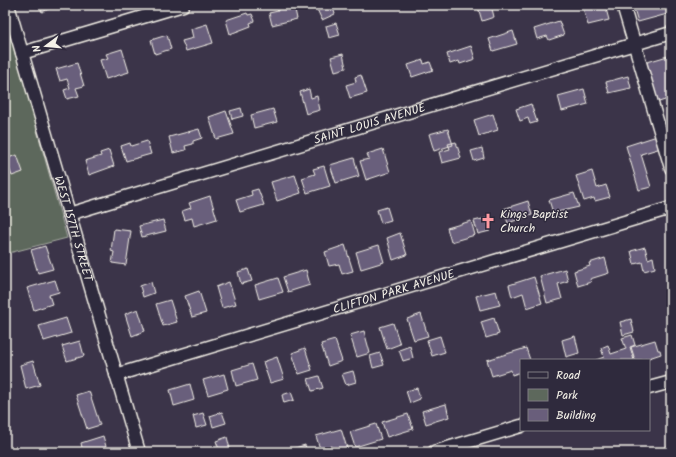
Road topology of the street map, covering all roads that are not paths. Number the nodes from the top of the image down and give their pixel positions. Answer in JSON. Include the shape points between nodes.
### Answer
{"nodes":[{"id":1,"x":8,"y":5,"type":"edge"},
{"id":2,"x":183,"y":5,"type":"edge"},
{"id":3,"x":623,"y":5,"type":"edge"},
{"id":4,"x":671,"y":33,"type":"edge"},
{"id":5,"x":635,"y":44,"type":"junction"},
{"id":6,"x":22,"y":53,"type":"junction"},
{"id":7,"x":668,"y":148,"type":"edge"},
{"id":8,"x":671,"y":168,"type":"edge"},
{"id":9,"x":671,"y":208,"type":"edge"},
{"id":10,"x":69,"y":214,"type":"junction"},
{"id":11,"x":116,"y":375,"type":"junction"},
{"id":12,"x":671,"y":382,"type":"edge"},
{"id":13,"x":650,"y":388,"type":"edge"},
{"id":14,"x":520,"y":426,"type":"edge"},
{"id":15,"x":139,"y":452,"type":"edge"},
{"id":16,"x":434,"y":452,"type":"edge"}],
"edges":[{"from":1,"to":6,"type":"street","name":"WEST 157TH STREET"},
{"from":2,"to":6,"type":"street"},
{"from":3,"to":5,"type":"street"},
{"from":4,"to":5,"type":"street","name":"SAINT LOUIS AVENUE"},
{"from":5,"to":7,"type":"street"},
{"from":5,"to":10,"type":"street","name":"SAINT LOUIS AVENUE"},
{"from":6,"to":10,"type":"street","name":"WEST 157TH STREET"},
{"from":7,"to":8,"type":"street"},
{"from":9,"to":11,"type":"street","name":"CLIFTON PARK AVENUE"},
{"from":10,"to":11,"type":"street","name":"WEST 157TH STREET"},
{"from":11,"to":15,"type":"street","name":"WEST 157TH STREET"},
{"from":12,"to":13,"type":"street"},
{"from":14,"to":16,"type":"street"}]}
